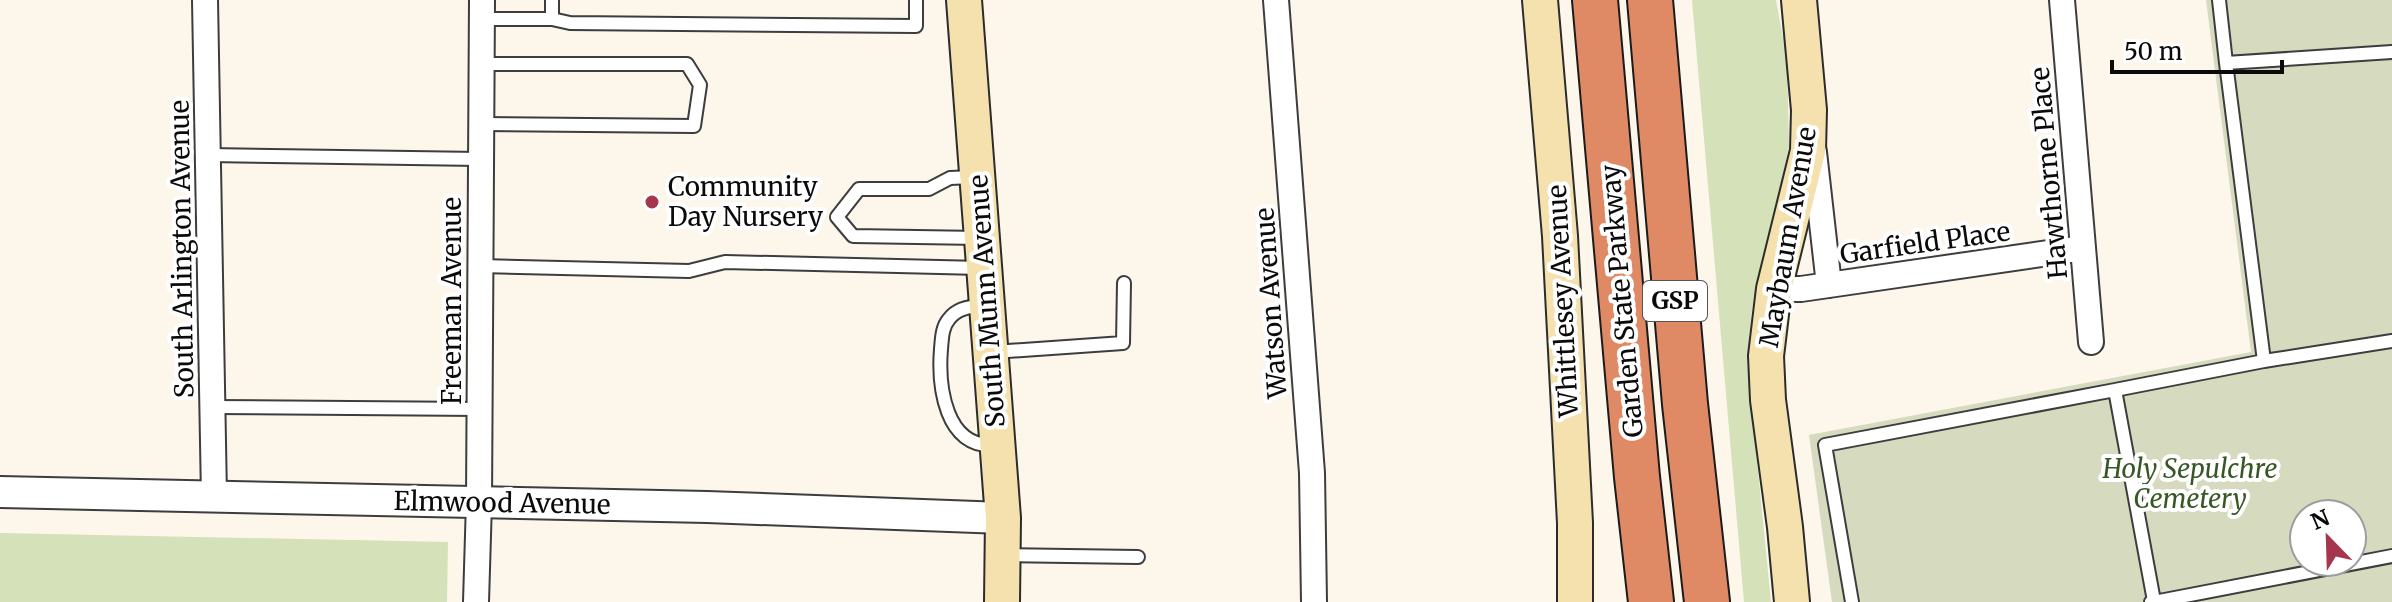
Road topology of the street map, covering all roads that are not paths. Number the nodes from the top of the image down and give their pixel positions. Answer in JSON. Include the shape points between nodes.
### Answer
{"nodes":[{"id":1,"x":205,"y":0,"type":"edge"},
{"id":2,"x":552,"y":0,"type":"edge"},
{"id":3,"x":916,"y":0,"type":"edge"},
{"id":4,"x":964,"y":0,"type":"edge"},
{"id":5,"x":1276,"y":0,"type":"edge"},
{"id":6,"x":1540,"y":0,"type":"edge"},
{"id":7,"x":1595,"y":0,"type":"edge"},
{"id":8,"x":1650,"y":0,"type":"edge"},
{"id":9,"x":1799,"y":0,"type":"edge"},
{"id":10,"x":2062,"y":0,"type":"edge"},
{"id":11,"x":2219,"y":0,"type":"edge"},
{"id":12,"x":482,"y":10,"type":"edge"},
{"id":13,"x":552,"y":19,"type":"junction"},
{"id":14,"x":2392,"y":52,"type":"edge"},
{"id":15,"x":2226,"y":63,"type":"junction"},
{"id":16,"x":481,"y":64,"type":"junction"},
{"id":17,"x":1809,"y":110,"type":"junction"},
{"id":18,"x":481,"y":124,"type":"junction"},
{"id":19,"x":208,"y":155,"type":"junction"},
{"id":20,"x":480,"y":159,"type":"junction"},
{"id":21,"x":977,"y":177,"type":"junction"},
{"id":22,"x":2083,"y":248,"type":"junction"},
{"id":23,"x":983,"y":253,"type":"junction"},
{"id":24,"x":480,"y":266,"type":"junction"},
{"id":25,"x":1124,"y":283,"type":"dead end"},
{"id":26,"x":1829,"y":285,"type":"junction"},
{"id":27,"x":1774,"y":289,"type":"junction"},
{"id":28,"x":973,"y":308,"type":"junction"},
{"id":29,"x":2392,"y":341,"type":"edge"},
{"id":30,"x":2091,"y":342,"type":"dead end"},
{"id":31,"x":991,"y":352,"type":"junction"},
{"id":32,"x":2264,"y":361,"type":"junction"},
{"id":33,"x":2115,"y":390,"type":"junction"},
{"id":34,"x":213,"y":407,"type":"junction"},
{"id":35,"x":480,"y":409,"type":"junction"},
{"id":36,"x":998,"y":445,"type":"junction"},
{"id":37,"x":0,"y":492,"type":"edge"},
{"id":38,"x":214,"y":497,"type":"junction"},
{"id":39,"x":479,"y":502,"type":"junction"},
{"id":40,"x":1003,"y":518,"type":"junction"},
{"id":41,"x":1003,"y":555,"type":"junction"},
{"id":42,"x":2392,"y":556,"type":"edge"},
{"id":43,"x":1138,"y":557,"type":"dead end"},
{"id":44,"x":476,"y":602,"type":"edge"},
{"id":45,"x":1002,"y":602,"type":"edge"},
{"id":46,"x":1314,"y":602,"type":"edge"},
{"id":47,"x":1575,"y":602,"type":"edge"},
{"id":48,"x":1651,"y":602,"type":"edge"},
{"id":49,"x":1707,"y":602,"type":"edge"},
{"id":50,"x":1792,"y":602,"type":"edge"},
{"id":51,"x":1852,"y":602,"type":"edge"},
{"id":52,"x":2153,"y":602,"type":"edge"}],
"edges":[{"from":1,"to":19,"type":"street","name":"South Arlington Avenue"},
{"from":2,"to":13,"type":"lane"},
{"from":3,"to":13,"type":"lane","via":[[916,26]]},
{"from":4,"to":21,"type":"main road","name":"South Munn Avenue"},
{"from":5,"to":46,"type":"street","name":"Watson Avenue","via":[[1312,473]]},
{"from":6,"to":47,"type":"main road","name":"Whittlesey Avenue","via":[[1560,236]]},
{"from":7,"to":48,"type":"highway","name":"Garden State Parkway","number":"GSP"},
{"from":8,"to":49,"type":"highway","name":"Garden State Parkway","number":"GSP"},
{"from":9,"to":17,"type":"main road","name":"Maybaum Avenue"},
{"from":10,"to":22,"type":"street","name":"Hawthorne Place"},
{"from":11,"to":15,"type":"lane"},
{"from":12,"to":13,"type":"lane"},
{"from":12,"to":16,"type":"street","name":"Freeman Avenue"},
{"from":14,"to":15,"type":"lane"},
{"from":15,"to":32,"type":"lane"},
{"from":16,"to":18,"type":"street","name":"Freeman Avenue"},
{"from":16,"to":18,"type":"lane","via":[[687,64],[700,85],[694,126]]},
{"from":17,"to":26,"type":"street"},
{"from":17,"to":27,"type":"main road","name":"Maybaum Avenue","via":[[1805,169]]},
{"from":18,"to":20,"type":"street","name":"Freeman Avenue"},
{"from":19,"to":20,"type":"lane"},
{"from":19,"to":34,"type":"street","name":"South Arlington Avenue"},
{"from":20,"to":24,"type":"street","name":"Freeman Avenue"},
{"from":21,"to":23,"type":"main road","name":"South Munn Avenue"},
{"from":21,"to":23,"type":"lane","via":[[950,178],[929,189],[859,189],[837,217],[853,236]]},
{"from":22,"to":26,"type":"street","name":"Garfield Place"},
{"from":22,"to":30,"type":"street","name":"Hawthorne Place"},
{"from":23,"to":24,"type":"lane","via":[[725,262],[689,271]]},
{"from":23,"to":28,"type":"main road","name":"South Munn Avenue"},
{"from":24,"to":35,"type":"street","name":"Freeman Avenue"},
{"from":25,"to":31,"type":"lane","via":[[1123,343]]},
{"from":26,"to":27,"type":"street","name":"Garfield Place"},
{"from":27,"to":50,"type":"main road","name":"Maybaum Avenue","via":[[1766,377]]},
{"from":28,"to":31,"type":"main road","name":"South Munn Avenue"},
{"from":28,"to":36,"type":"lane","via":[[950,317],[943,331],[943,401],[965,438],[982,446]]},
{"from":29,"to":32,"type":"lane"},
{"from":31,"to":36,"type":"main road","name":"South Munn Avenue"},
{"from":32,"to":33,"type":"lane"},
{"from":33,"to":51,"type":"lane","via":[[1825,445]]},
{"from":33,"to":52,"type":"lane"},
{"from":34,"to":35,"type":"lane"},
{"from":34,"to":38,"type":"street","name":"South Arlington Avenue"},
{"from":35,"to":39,"type":"street","name":"Freeman Avenue"},
{"from":36,"to":40,"type":"main road","name":"South Munn Avenue"},
{"from":37,"to":38,"type":"street","name":"Elmwood Avenue"},
{"from":38,"to":39,"type":"street","name":"Elmwood Avenue"},
{"from":39,"to":40,"type":"street","name":"Elmwood Avenue"},
{"from":39,"to":44,"type":"street","name":"Freeman Avenue"},
{"from":40,"to":41,"type":"main road","name":"South Munn Avenue"},
{"from":41,"to":43,"type":"lane"},
{"from":41,"to":45,"type":"main road","name":"South Munn Avenue"},
{"from":42,"to":52,"type":"lane"}]}
